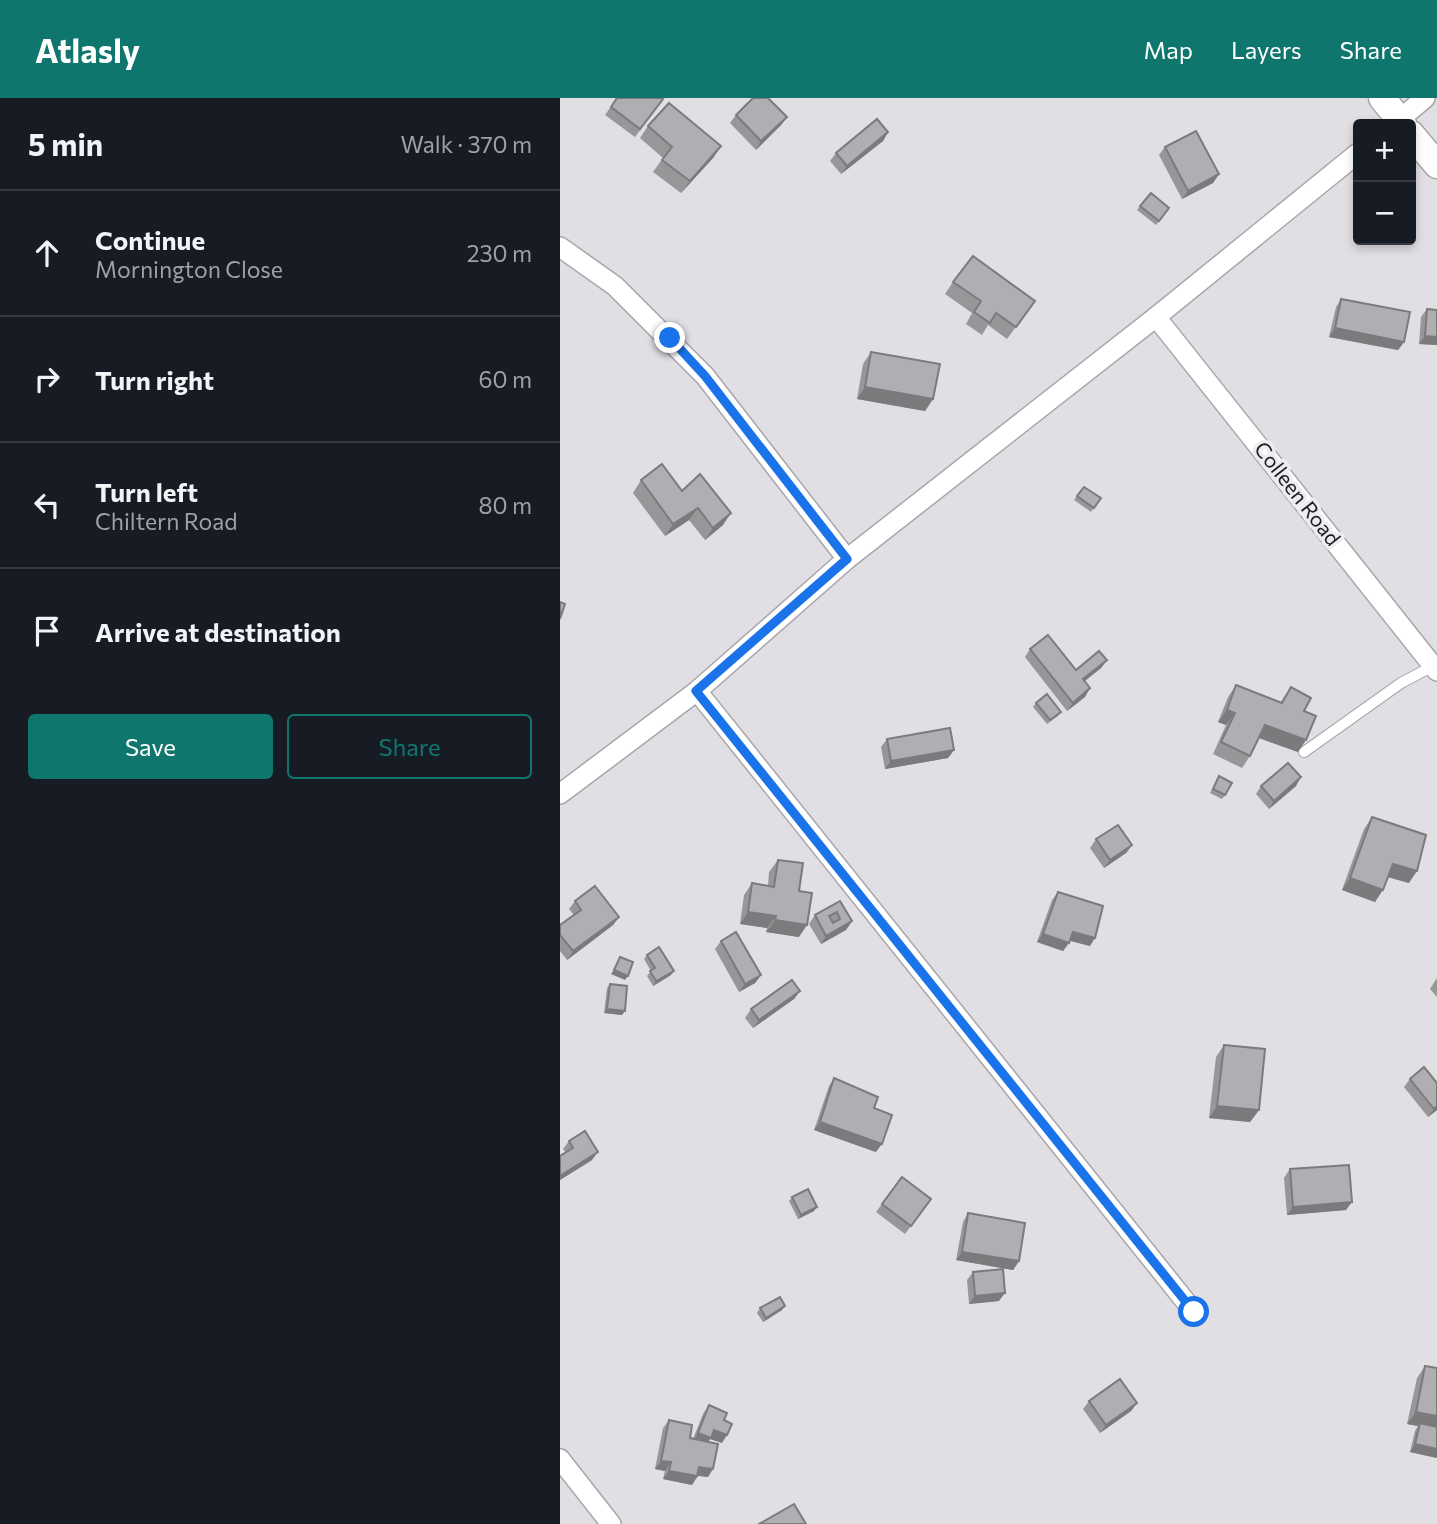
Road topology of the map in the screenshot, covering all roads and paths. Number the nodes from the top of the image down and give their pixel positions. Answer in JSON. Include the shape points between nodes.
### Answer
{"nodes":[{"id":1,"x":1382,"y":98,"type":"edge"},
{"id":2,"x":1425,"y":98,"type":"edge"},
{"id":3,"x":1397,"y":119,"type":"edge"},
{"id":4,"x":1408,"y":119,"type":"edge"},
{"id":5,"x":1416,"y":142,"type":"edge"},
{"id":6,"x":1353,"y":157,"type":"edge"},
{"id":7,"x":1437,"y":166,"type":"edge"},
{"id":8,"x":560,"y":247,"type":"edge"},
{"id":9,"x":1156,"y":317,"type":"junction"},
{"id":10,"x":847,"y":559,"type":"junction"},
{"id":11,"x":1435,"y":668,"type":"edge"},
{"id":12,"x":696,"y":691,"type":"junction"},
{"id":13,"x":1304,"y":752,"type":"edge"},
{"id":14,"x":560,"y":794,"type":"edge"},
{"id":15,"x":1194,"y":1312,"type":"dead end"},
{"id":16,"x":560,"y":1459,"type":"edge"},
{"id":17,"x":611,"y":1524,"type":"edge"}],
"edges":[{"from":1,"to":3,"type":"main road"},
{"from":2,"to":4,"type":"street"},
{"from":5,"to":7,"type":"main road"},
{"from":6,"to":9,"type":"street"},
{"from":8,"to":10,"type":"street","via":[[615,286],[705,376]]},
{"from":9,"to":10,"type":"street"},
{"from":9,"to":11,"type":"street","name":"Colleen Road"},
{"from":10,"to":12,"type":"street"},
{"from":11,"to":13,"type":"lane","via":[[1401,683]]},
{"from":12,"to":14,"type":"street"},
{"from":12,"to":15,"type":"street"},
{"from":16,"to":17,"type":"street"}]}
